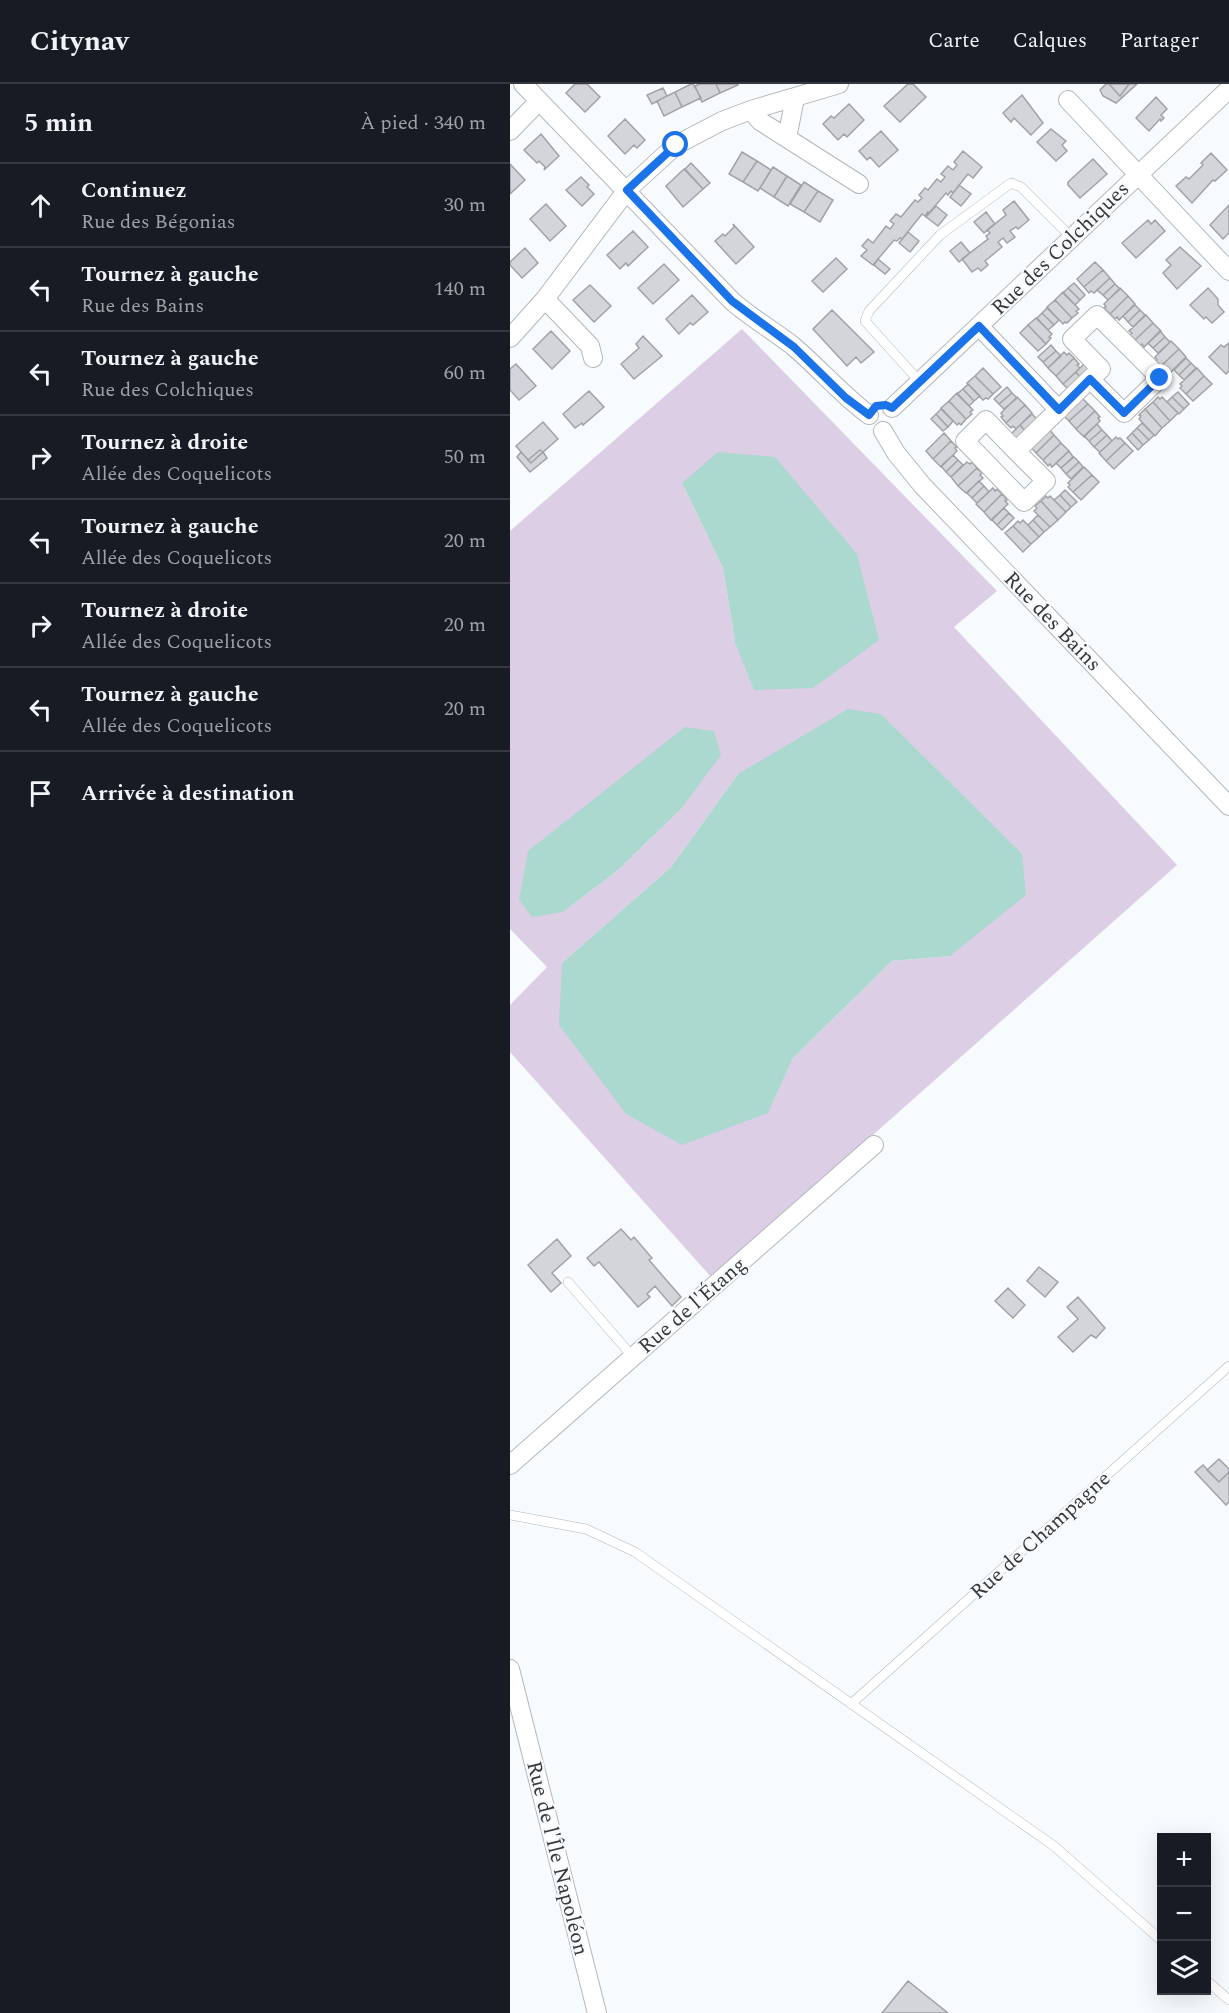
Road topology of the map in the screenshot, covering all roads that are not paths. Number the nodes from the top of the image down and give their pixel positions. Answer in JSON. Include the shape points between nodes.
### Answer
{"nodes":[{"id":1,"x":523,"y":84,"type":"edge"},
{"id":2,"x":839,"y":84,"type":"edge"},
{"id":3,"x":1229,"y":89,"type":"edge"},
{"id":4,"x":795,"y":98,"type":"junction"},
{"id":5,"x":1068,"y":100,"type":"dead end"},
{"id":6,"x":538,"y":101,"type":"junction"},
{"id":7,"x":751,"y":110,"type":"junction"},
{"id":8,"x":510,"y":130,"type":"edge"},
{"id":9,"x":787,"y":138,"type":"junction"},
{"id":10,"x":1137,"y":174,"type":"junction"},
{"id":11,"x":859,"y":184,"type":"dead end"},
{"id":12,"x":627,"y":190,"type":"junction"},
{"id":13,"x":1072,"y":238,"type":"junction"},
{"id":14,"x":1229,"y":271,"type":"edge"},
{"id":15,"x":545,"y":299,"type":"junction"},
{"id":16,"x":979,"y":326,"type":"junction"},
{"id":17,"x":510,"y":338,"type":"edge"},
{"id":18,"x":593,"y":358,"type":"dead end"},
{"id":19,"x":1090,"y":379,"type":"junction"},
{"id":20,"x":920,"y":381,"type":"junction"},
{"id":21,"x":892,"y":408,"type":"junction"},
{"id":22,"x":1059,"y":410,"type":"junction"},
{"id":23,"x":869,"y":415,"type":"junction"},
{"id":24,"x":884,"y":431,"type":"junction"},
{"id":25,"x":1016,"y":451,"type":"junction"},
{"id":26,"x":1229,"y":806,"type":"edge"},
{"id":27,"x":874,"y":1145,"type":"dead end"},
{"id":28,"x":568,"y":1282,"type":"dead end"},
{"id":29,"x":633,"y":1357,"type":"junction"},
{"id":30,"x":1229,"y":1366,"type":"edge"},
{"id":31,"x":510,"y":1465,"type":"edge"},
{"id":32,"x":510,"y":1515,"type":"edge"},
{"id":33,"x":510,"y":1669,"type":"edge"},
{"id":34,"x":851,"y":1704,"type":"junction"},
{"id":35,"x":1157,"y":1937,"type":"edge"},
{"id":36,"x":1211,"y":1984,"type":"edge"},
{"id":37,"x":1229,"y":2000,"type":"edge"},
{"id":38,"x":597,"y":2013,"type":"edge"}],
"edges":[{"from":1,"to":6,"type":"street"},
{"from":2,"to":4,"type":"street"},
{"from":3,"to":10,"type":"street","name":"Rue des Colchiques"},
{"from":4,"to":7,"type":"street"},
{"from":4,"to":9,"type":"street"},
{"from":5,"to":10,"type":"street"},
{"from":6,"to":8,"type":"street"},
{"from":6,"to":12,"type":"street"},
{"from":7,"to":9,"type":"street","via":[[760,121]]},
{"from":7,"to":12,"type":"street","via":[[676,145]]},
{"from":9,"to":11,"type":"street"},
{"from":10,"to":13,"type":"street","name":"Rue des Colchiques"},
{"from":10,"to":14,"type":"street"},
{"from":12,"to":15,"type":"street"},
{"from":12,"to":23,"type":"street","via":[[732,301],[794,347]]},
{"from":13,"to":16,"type":"street","name":"Rue des Colchiques"},
{"from":13,"to":20,"type":"lane","via":[[1021,187],[1011,183],[940,236],[865,321]]},
{"from":15,"to":17,"type":"street"},
{"from":15,"to":18,"type":"street","via":[[590,346]]},
{"from":16,"to":20,"type":"street","name":"Rue des Colchiques"},
{"from":16,"to":22,"type":"street"},
{"from":19,"to":19,"type":"street","via":[[1101,369],[1072,339],[1097,315],[1160,378],[1124,413]]},
{"from":19,"to":22,"type":"street"},
{"from":20,"to":21,"type":"street","name":"Rue des Colchiques"},
{"from":21,"to":23,"type":"street","via":[[876,406]]},
{"from":21,"to":24,"type":"street","via":[[896,419]]},
{"from":22,"to":25,"type":"street"},
{"from":23,"to":24,"type":"street","via":[[871,425]]},
{"from":24,"to":26,"type":"street","name":"Rue des Bains","via":[[922,485]]},
{"from":25,"to":25,"type":"street","via":[[1046,481],[1024,502],[965,441],[986,420]]},
{"from":27,"to":29,"type":"street","name":"Rue de l'Étang"},
{"from":28,"to":29,"type":"lane"},
{"from":29,"to":31,"type":"street","name":"Rue de l'Étang"},
{"from":30,"to":34,"type":"lane","name":"Rue de Champagne"},
{"from":32,"to":34,"type":"lane","via":[[586,1529],[635,1552]]},
{"from":33,"to":38,"type":"street","name":"Rue de l'Île Napoléon"},
{"from":34,"to":35,"type":"lane","via":[[1054,1846]]},
{"from":36,"to":37,"type":"lane"}]}
